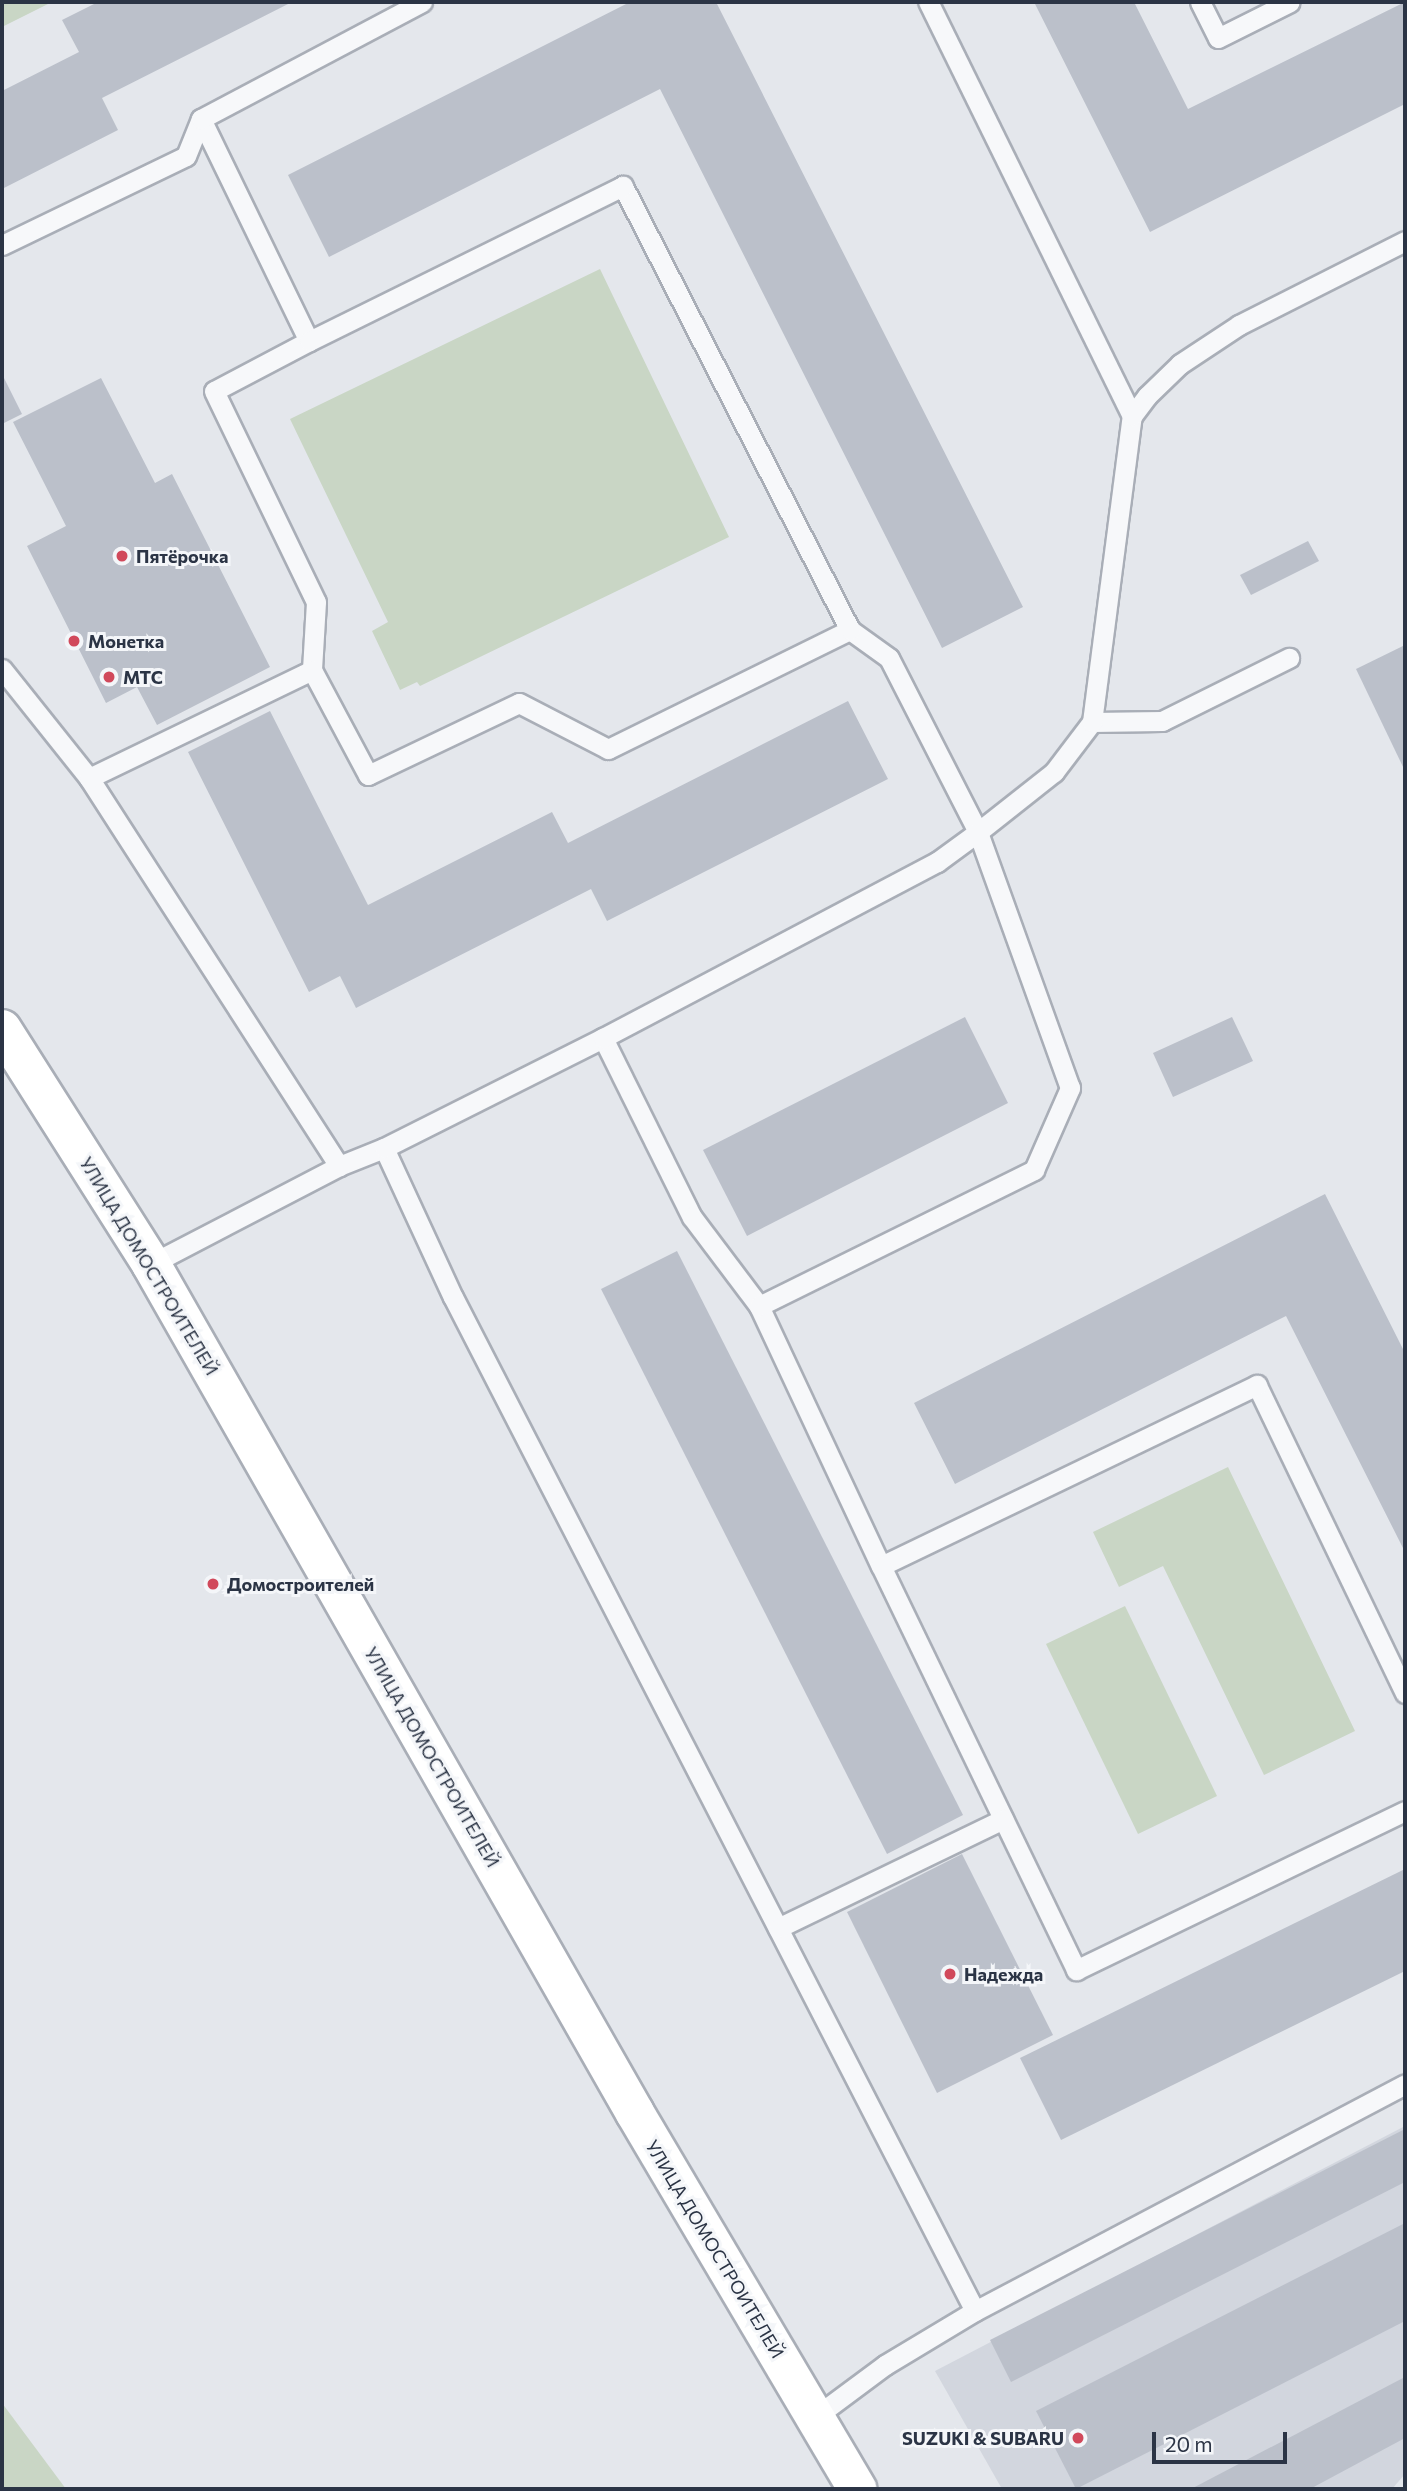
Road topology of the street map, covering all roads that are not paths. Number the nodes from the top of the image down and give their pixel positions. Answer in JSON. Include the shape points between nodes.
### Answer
{"nodes":[{"id":1,"x":422,"y":2,"type":"edge"},
{"id":2,"x":928,"y":2,"type":"edge"},
{"id":3,"x":1200,"y":2,"type":"edge"},
{"id":4,"x":1290,"y":2,"type":"edge"},
{"id":5,"x":201,"y":119,"type":"junction"},
{"id":6,"x":1405,"y":241,"type":"edge"},
{"id":7,"x":2,"y":245,"type":"edge"},
{"id":8,"x":309,"y":341,"type":"junction"},
{"id":9,"x":1132,"y":416,"type":"junction"},
{"id":10,"x":850,"y":630,"type":"junction"},
{"id":11,"x":1289,"y":658,"type":"dead end"},
{"id":12,"x":2,"y":669,"type":"edge"},
{"id":13,"x":312,"y":670,"type":"junction"},
{"id":14,"x":1092,"y":722,"type":"junction"},
{"id":15,"x":89,"y":778,"type":"junction"},
{"id":16,"x":978,"y":832,"type":"junction"},
{"id":17,"x":2,"y":1029,"type":"edge"},
{"id":18,"x":603,"y":1038,"type":"junction"},
{"id":19,"x":384,"y":1147,"type":"junction"},
{"id":20,"x":339,"y":1166,"type":"junction"},
{"id":21,"x":150,"y":1264,"type":"junction"},
{"id":22,"x":759,"y":1306,"type":"junction"},
{"id":23,"x":881,"y":1566,"type":"junction"},
{"id":24,"x":1405,"y":1693,"type":"edge"},
{"id":25,"x":1405,"y":1811,"type":"edge"},
{"id":26,"x":1003,"y":1819,"type":"junction"},
{"id":27,"x":778,"y":1928,"type":"junction"},
{"id":28,"x":1405,"y":2084,"type":"edge"},
{"id":29,"x":975,"y":2311,"type":"junction"},
{"id":30,"x":815,"y":2417,"type":"junction"},
{"id":31,"x":857,"y":2489,"type":"edge"}],
"edges":[{"from":1,"to":5,"type":"lane"},
{"from":2,"to":9,"type":"lane"},
{"from":3,"to":4,"type":"lane","via":[[1218,38]]},
{"from":5,"to":7,"type":"lane","via":[[187,156]]},
{"from":5,"to":8,"type":"lane"},
{"from":6,"to":9,"type":"lane","via":[[1239,325],[1180,364]]},
{"from":8,"to":10,"type":"lane","via":[[623,186]]},
{"from":8,"to":13,"type":"lane","via":[[214,391],[316,602]]},
{"from":9,"to":14,"type":"lane"},
{"from":10,"to":13,"type":"lane","via":[[608,749],[519,703],[368,775]]},
{"from":10,"to":16,"type":"lane","via":[[890,658]]},
{"from":11,"to":14,"type":"lane","via":[[1162,721]]},
{"from":12,"to":15,"type":"lane"},
{"from":13,"to":15,"type":"lane"},
{"from":14,"to":16,"type":"lane","via":[[1054,772]]},
{"from":15,"to":20,"type":"lane"},
{"from":16,"to":18,"type":"lane","via":[[937,862]]},
{"from":16,"to":22,"type":"lane","via":[[1070,1088],[1034,1170]]},
{"from":17,"to":21,"type":"main road","name":"УЛИЦА ДОМОСТРОИТЕЛЕЙ"},
{"from":18,"to":19,"type":"lane"},
{"from":18,"to":22,"type":"lane","via":[[691,1217]]},
{"from":19,"to":20,"type":"lane"},
{"from":19,"to":27,"type":"lane","via":[[453,1297]]},
{"from":20,"to":21,"type":"lane"},
{"from":21,"to":30,"type":"main road","name":"УЛИЦА ДОМОСТРОИТЕЛЕЙ","via":[[635,2113]]},
{"from":22,"to":23,"type":"lane"},
{"from":23,"to":24,"type":"lane","via":[[1256,1385]]},
{"from":23,"to":26,"type":"lane"},
{"from":25,"to":26,"type":"lane","via":[[1076,1970]]},
{"from":26,"to":27,"type":"lane"},
{"from":27,"to":29,"type":"lane"},
{"from":28,"to":29,"type":"lane"},
{"from":29,"to":30,"type":"lane","via":[[885,2365]]},
{"from":30,"to":31,"type":"main road","name":"УЛИЦА ДОМОСТРОИТЕЛЕЙ"}]}
